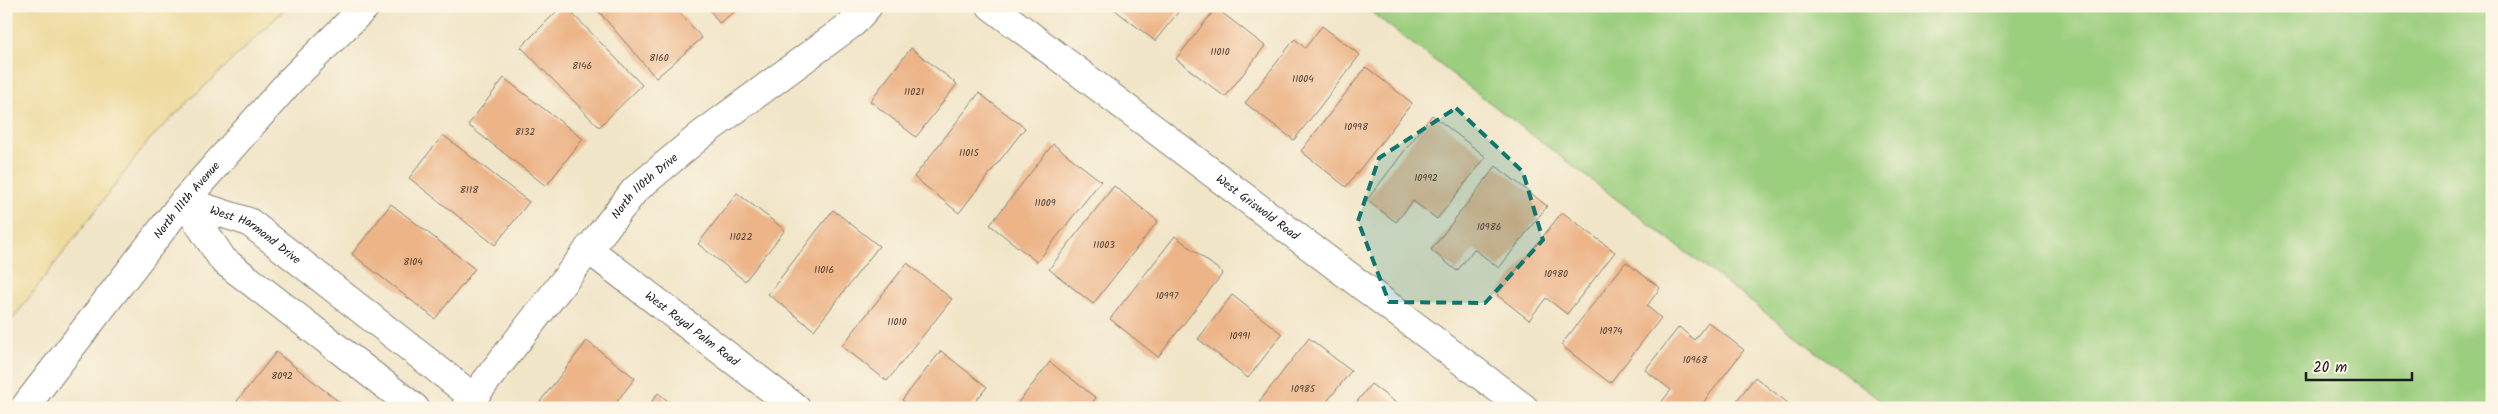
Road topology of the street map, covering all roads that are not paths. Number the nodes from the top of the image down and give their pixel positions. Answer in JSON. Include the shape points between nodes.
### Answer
{"nodes":[{"id":1,"x":366,"y":6,"type":"edge"},
{"id":2,"x":868,"y":6,"type":"edge"},
{"id":3,"x":991,"y":6,"type":"edge"},
{"id":4,"x":184,"y":201,"type":"junction"},
{"id":5,"x":588,"y":250,"type":"junction"},
{"id":6,"x":469,"y":402,"type":"edge"},
{"id":7,"x":24,"y":408,"type":"edge"},
{"id":8,"x":416,"y":408,"type":"edge"},
{"id":9,"x":796,"y":408,"type":"edge"},
{"id":10,"x":1524,"y":408,"type":"edge"}],
"edges":[{"from":1,"to":4,"type":"street","name":"North 111th Avenue","via":[[291,80]]},
{"from":2,"to":5,"type":"street","name":"North 110th Drive","via":[[853,23],[701,135],[635,190]]},
{"from":3,"to":10,"type":"street","name":"West Griswold Road"},
{"from":4,"to":6,"type":"street","name":"West Harmond Drive","via":[[249,222]]},
{"from":4,"to":7,"type":"street","name":"North 111th Avenue"},
{"from":4,"to":8,"type":"street","name":"West Harmond Drive","via":[[223,260]]},
{"from":5,"to":6,"type":"street","name":"North 110th Drive"},
{"from":5,"to":9,"type":"street","name":"West Royal Palm Road"}]}
